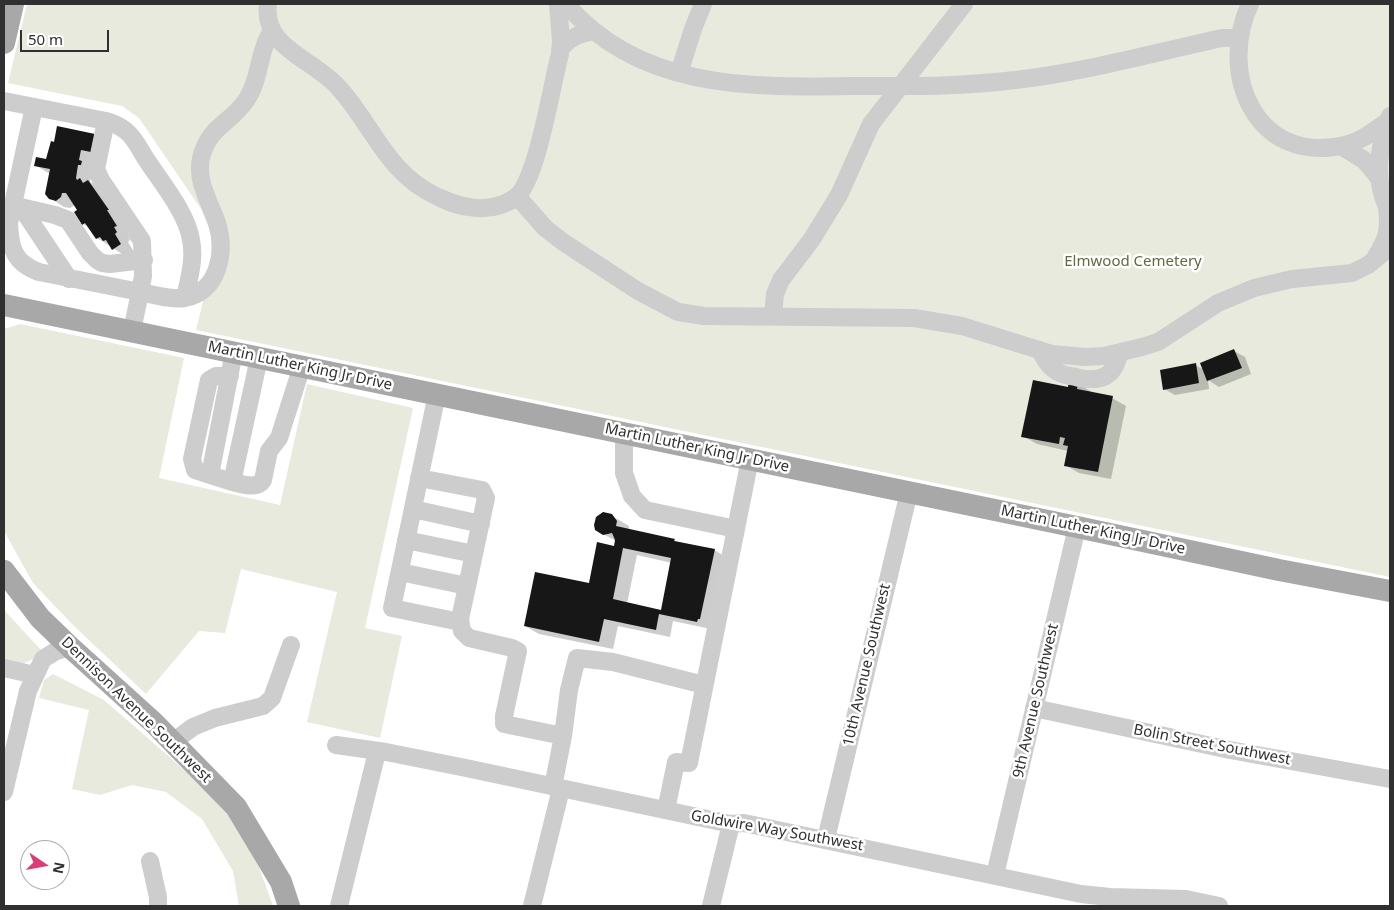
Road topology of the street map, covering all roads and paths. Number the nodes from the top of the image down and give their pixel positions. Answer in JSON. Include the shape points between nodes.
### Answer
{"nodes":[{"id":1,"x":13,"y":4,"type":"edge"},
{"id":2,"x":268,"y":4,"type":"edge"},
{"id":3,"x":558,"y":4,"type":"edge"},
{"id":4,"x":566,"y":4,"type":"edge"},
{"id":5,"x":703,"y":4,"type":"edge"},
{"id":6,"x":964,"y":4,"type":"edge"},
{"id":7,"x":1250,"y":4,"type":"edge"},
{"id":8,"x":593,"y":30,"type":"junction"},
{"id":9,"x":272,"y":32,"type":"junction"},
{"id":10,"x":5,"y":34,"type":"edge"},
{"id":11,"x":1238,"y":38,"type":"junction"},
{"id":12,"x":560,"y":50,"type":"junction"},
{"id":13,"x":680,"y":73,"type":"junction"},
{"id":14,"x":901,"y":86,"type":"junction"},
{"id":15,"x":4,"y":101,"type":"edge"},
{"id":16,"x":34,"y":107,"type":"junction"},
{"id":17,"x":1389,"y":118,"type":"edge"},
{"id":18,"x":106,"y":121,"type":"junction"},
{"id":19,"x":1341,"y":146,"type":"junction"},
{"id":20,"x":1379,"y":178,"type":"junction"},
{"id":21,"x":517,"y":196,"type":"junction"},
{"id":22,"x":17,"y":206,"type":"junction"},
{"id":23,"x":1389,"y":210,"type":"edge"},
{"id":24,"x":1383,"y":254,"type":"edge"},
{"id":25,"x":144,"y":260,"type":"junction"},
{"id":26,"x":69,"y":279,"type":"junction"},
{"id":27,"x":140,"y":292,"type":"junction"},
{"id":28,"x":185,"y":298,"type":"junction"},
{"id":29,"x":4,"y":305,"type":"edge"},
{"id":30,"x":42,"y":313,"type":"junction"},
{"id":31,"x":772,"y":316,"type":"junction"},
{"id":32,"x":4,"y":319,"type":"edge"},
{"id":33,"x":132,"y":331,"type":"junction"},
{"id":34,"x":234,"y":352,"type":"junction"},
{"id":35,"x":259,"y":358,"type":"junction"},
{"id":36,"x":302,"y":366,"type":"junction"},
{"id":37,"x":437,"y":394,"type":"junction"},
{"id":38,"x":624,"y":433,"type":"junction"},
{"id":39,"x":750,"y":459,"type":"junction"},
{"id":40,"x":419,"y":478,"type":"junction"},
{"id":41,"x":232,"y":482,"type":"junction"},
{"id":42,"x":909,"y":492,"type":"junction"},
{"id":43,"x":413,"y":509,"type":"junction"},
{"id":44,"x":481,"y":524,"type":"junction"},
{"id":45,"x":1077,"y":527,"type":"junction"},
{"id":46,"x":736,"y":529,"type":"junction"},
{"id":47,"x":406,"y":540,"type":"junction"},
{"id":48,"x":474,"y":554,"type":"junction"},
{"id":49,"x":4,"y":571,"type":"edge"},
{"id":50,"x":400,"y":572,"type":"junction"},
{"id":51,"x":467,"y":586,"type":"junction"},
{"id":52,"x":1390,"y":591,"type":"edge"},
{"id":53,"x":460,"y":622,"type":"junction"},
{"id":54,"x":291,"y":645,"type":"dead end"},
{"id":55,"x":70,"y":647,"type":"junction"},
{"id":56,"x":4,"y":668,"type":"edge"},
{"id":57,"x":35,"y":675,"type":"junction"},
{"id":58,"x":704,"y":685,"type":"junction"},
{"id":59,"x":1034,"y":708,"type":"junction"},
{"id":60,"x":563,"y":736,"type":"junction"},
{"id":61,"x":173,"y":742,"type":"junction"},
{"id":62,"x":336,"y":745,"type":"dead end"},
{"id":63,"x":377,"y":752,"type":"junction"},
{"id":64,"x":1390,"y":779,"type":"edge"},
{"id":65,"x":557,"y":788,"type":"junction"},
{"id":66,"x":4,"y":792,"type":"edge"},
{"id":67,"x":666,"y":810,"type":"junction"},
{"id":68,"x":731,"y":824,"type":"junction"},
{"id":69,"x":826,"y":839,"type":"junction"},
{"id":70,"x":150,"y":861,"type":"dead end"},
{"id":71,"x":995,"y":875,"type":"junction"},
{"id":72,"x":1195,"y":904,"type":"edge"},
{"id":73,"x":158,"y":906,"type":"edge"},
{"id":74,"x":289,"y":906,"type":"edge"},
{"id":75,"x":339,"y":906,"type":"edge"},
{"id":76,"x":532,"y":906,"type":"edge"},
{"id":77,"x":711,"y":906,"type":"edge"},
{"id":78,"x":1219,"y":906,"type":"edge"}],
"edges":[{"from":1,"to":10,"type":"main road"},
{"from":2,"to":9,"type":"street"},
{"from":3,"to":12,"type":"street"},
{"from":4,"to":8,"type":"street"},
{"from":5,"to":13,"type":"street"},
{"from":6,"to":14,"type":"street"},
{"from":7,"to":11,"type":"street"},
{"from":8,"to":12,"type":"street","via":[[566,42]]},
{"from":8,"to":13,"type":"street","via":[[612,45],[643,61]]},
{"from":9,"to":21,"type":"street","via":[[337,85],[388,157],[404,175],[426,191],[452,203],[476,208],[500,205]]},
{"from":9,"to":28,"type":"street","via":[[264,45],[256,80],[247,100],[215,130],[204,149],[200,177],[217,225],[219,264],[216,275],[204,290]]},
{"from":11,"to":14,"type":"street","via":[[1222,38],[1030,78]]},
{"from":11,"to":19,"type":"street","via":[[1240,81],[1251,108],[1266,127],[1294,144],[1321,148]]},
{"from":12,"to":21,"type":"street","via":[[532,170]]},
{"from":13,"to":14,"type":"street","via":[[718,82],[759,86]]},
{"from":14,"to":31,"type":"street","via":[[871,124],[839,195],[781,280]]},
{"from":15,"to":16,"type":"street"},
{"from":16,"to":18,"type":"street"},
{"from":16,"to":22,"type":"street"},
{"from":17,"to":19,"type":"street","via":[[1360,140]]},
{"from":17,"to":20,"type":"street","via":[[1378,168]]},
{"from":18,"to":25,"type":"street","via":[[96,169],[142,241]]},
{"from":18,"to":28,"type":"street","via":[[116,124],[131,136],[187,225],[192,257]]},
{"from":19,"to":20,"type":"street","via":[[1364,160]]},
{"from":20,"to":23,"type":"street"},
{"from":21,"to":31,"type":"street","via":[[545,228],[563,242],[668,308],[704,316]]},
{"from":22,"to":25,"type":"street","via":[[68,220],[90,253],[102,263]]},
{"from":22,"to":26,"type":"street"},
{"from":22,"to":26,"type":"street","via":[[9,223],[10,242],[21,263],[29,269]]},
{"from":23,"to":24,"type":"street"},
{"from":24,"to":31,"type":"street","via":[[1352,274],[1292,279],[1254,288],[1218,303],[1158,342],[1120,353],[1111,372],[1096,379],[1060,373],[1046,362],[1040,350],[962,326],[914,318]]},
{"from":25,"to":27,"type":"street"},
{"from":26,"to":27,"type":"street"},
{"from":27,"to":28,"type":"street"},
{"from":27,"to":33,"type":"street"},
{"from":29,"to":30,"type":"main road","name":"Martin Luther King Jr Drive"},
{"from":30,"to":32,"type":"main road"},
{"from":30,"to":33,"type":"main road","name":"Martin Luther King Jr Drive"},
{"from":33,"to":34,"type":"main road","name":"Martin Luther King Jr Drive"},
{"from":34,"to":35,"type":"main road","name":"Martin Luther King Jr Drive"},
{"from":34,"to":41,"type":"street","via":[[230,376],[216,376],[209,380],[192,459],[195,470]]},
{"from":35,"to":36,"type":"main road","name":"Martin Luther King Jr Drive"},
{"from":35,"to":41,"type":"street"},
{"from":36,"to":37,"type":"main road","name":"Martin Luther King Jr Drive"},
{"from":36,"to":41,"type":"street","via":[[283,428],[269,451],[261,484]]},
{"from":37,"to":38,"type":"main road","name":"Martin Luther King Jr Drive"},
{"from":37,"to":40,"type":"street"},
{"from":38,"to":39,"type":"main road","name":"Martin Luther King Jr Drive"},
{"from":38,"to":46,"type":"street","via":[[624,473],[632,496],[645,510]]},
{"from":39,"to":42,"type":"main road","name":"Martin Luther King Jr Drive"},
{"from":39,"to":46,"type":"street"},
{"from":40,"to":43,"type":"street"},
{"from":40,"to":44,"type":"street","via":[[482,490],[486,498]]},
{"from":42,"to":45,"type":"main road","name":"Martin Luther King Jr Drive"},
{"from":42,"to":69,"type":"street","name":"10th Avenue Southwest"},
{"from":43,"to":44,"type":"street"},
{"from":43,"to":47,"type":"street"},
{"from":44,"to":48,"type":"street"},
{"from":45,"to":52,"type":"main road","name":"Martin Luther King Jr Drive"},
{"from":45,"to":59,"type":"street","name":"9th Avenue Southwest"},
{"from":46,"to":58,"type":"street"},
{"from":47,"to":48,"type":"street"},
{"from":47,"to":50,"type":"street"},
{"from":48,"to":51,"type":"street"},
{"from":49,"to":55,"type":"main road","name":"Dennison Avenue Southwest","via":[[40,618]]},
{"from":50,"to":51,"type":"street"},
{"from":50,"to":53,"type":"street","via":[[392,608]]},
{"from":51,"to":53,"type":"street"},
{"from":53,"to":60,"type":"street","via":[[462,631],[469,638],[518,651],[504,724]]},
{"from":54,"to":61,"type":"street","via":[[272,698],[263,706],[215,718]]},
{"from":55,"to":57,"type":"street","via":[[43,659]]},
{"from":55,"to":61,"type":"main road","name":"Dennison Avenue Southwest"},
{"from":56,"to":57,"type":"street"},
{"from":57,"to":66,"type":"street","via":[[28,691]]},
{"from":58,"to":60,"type":"street","via":[[613,662],[577,658]]},
{"from":58,"to":67,"type":"street","via":[[689,763],[676,762]]},
{"from":59,"to":64,"type":"street","name":"Bolin Street Southwest","via":[[1230,750]]},
{"from":59,"to":71,"type":"street","name":"9th Avenue Southwest"},
{"from":60,"to":65,"type":"street"},
{"from":61,"to":74,"type":"main road","name":"Dennison Avenue Southwest","via":[[236,807],[281,882]]},
{"from":62,"to":63,"type":"street","name":"Goldwire Way Southwest"},
{"from":63,"to":65,"type":"street","name":"Goldwire Way Southwest"},
{"from":63,"to":75,"type":"street"},
{"from":65,"to":67,"type":"street","name":"Goldwire Way Southwest"},
{"from":65,"to":76,"type":"street"},
{"from":67,"to":68,"type":"street","name":"Goldwire Way Southwest"},
{"from":68,"to":69,"type":"street","name":"Goldwire Way Southwest","via":[[744,823]]},
{"from":68,"to":77,"type":"street"},
{"from":69,"to":71,"type":"street","name":"Goldwire Way Southwest"},
{"from":70,"to":73,"type":"street"},
{"from":71,"to":72,"type":"street","name":"Goldwire Way Southwest","via":[[1081,894],[1186,899]]},
{"from":72,"to":78,"type":"street","name":"Goldwire Way Southwest"}]}
